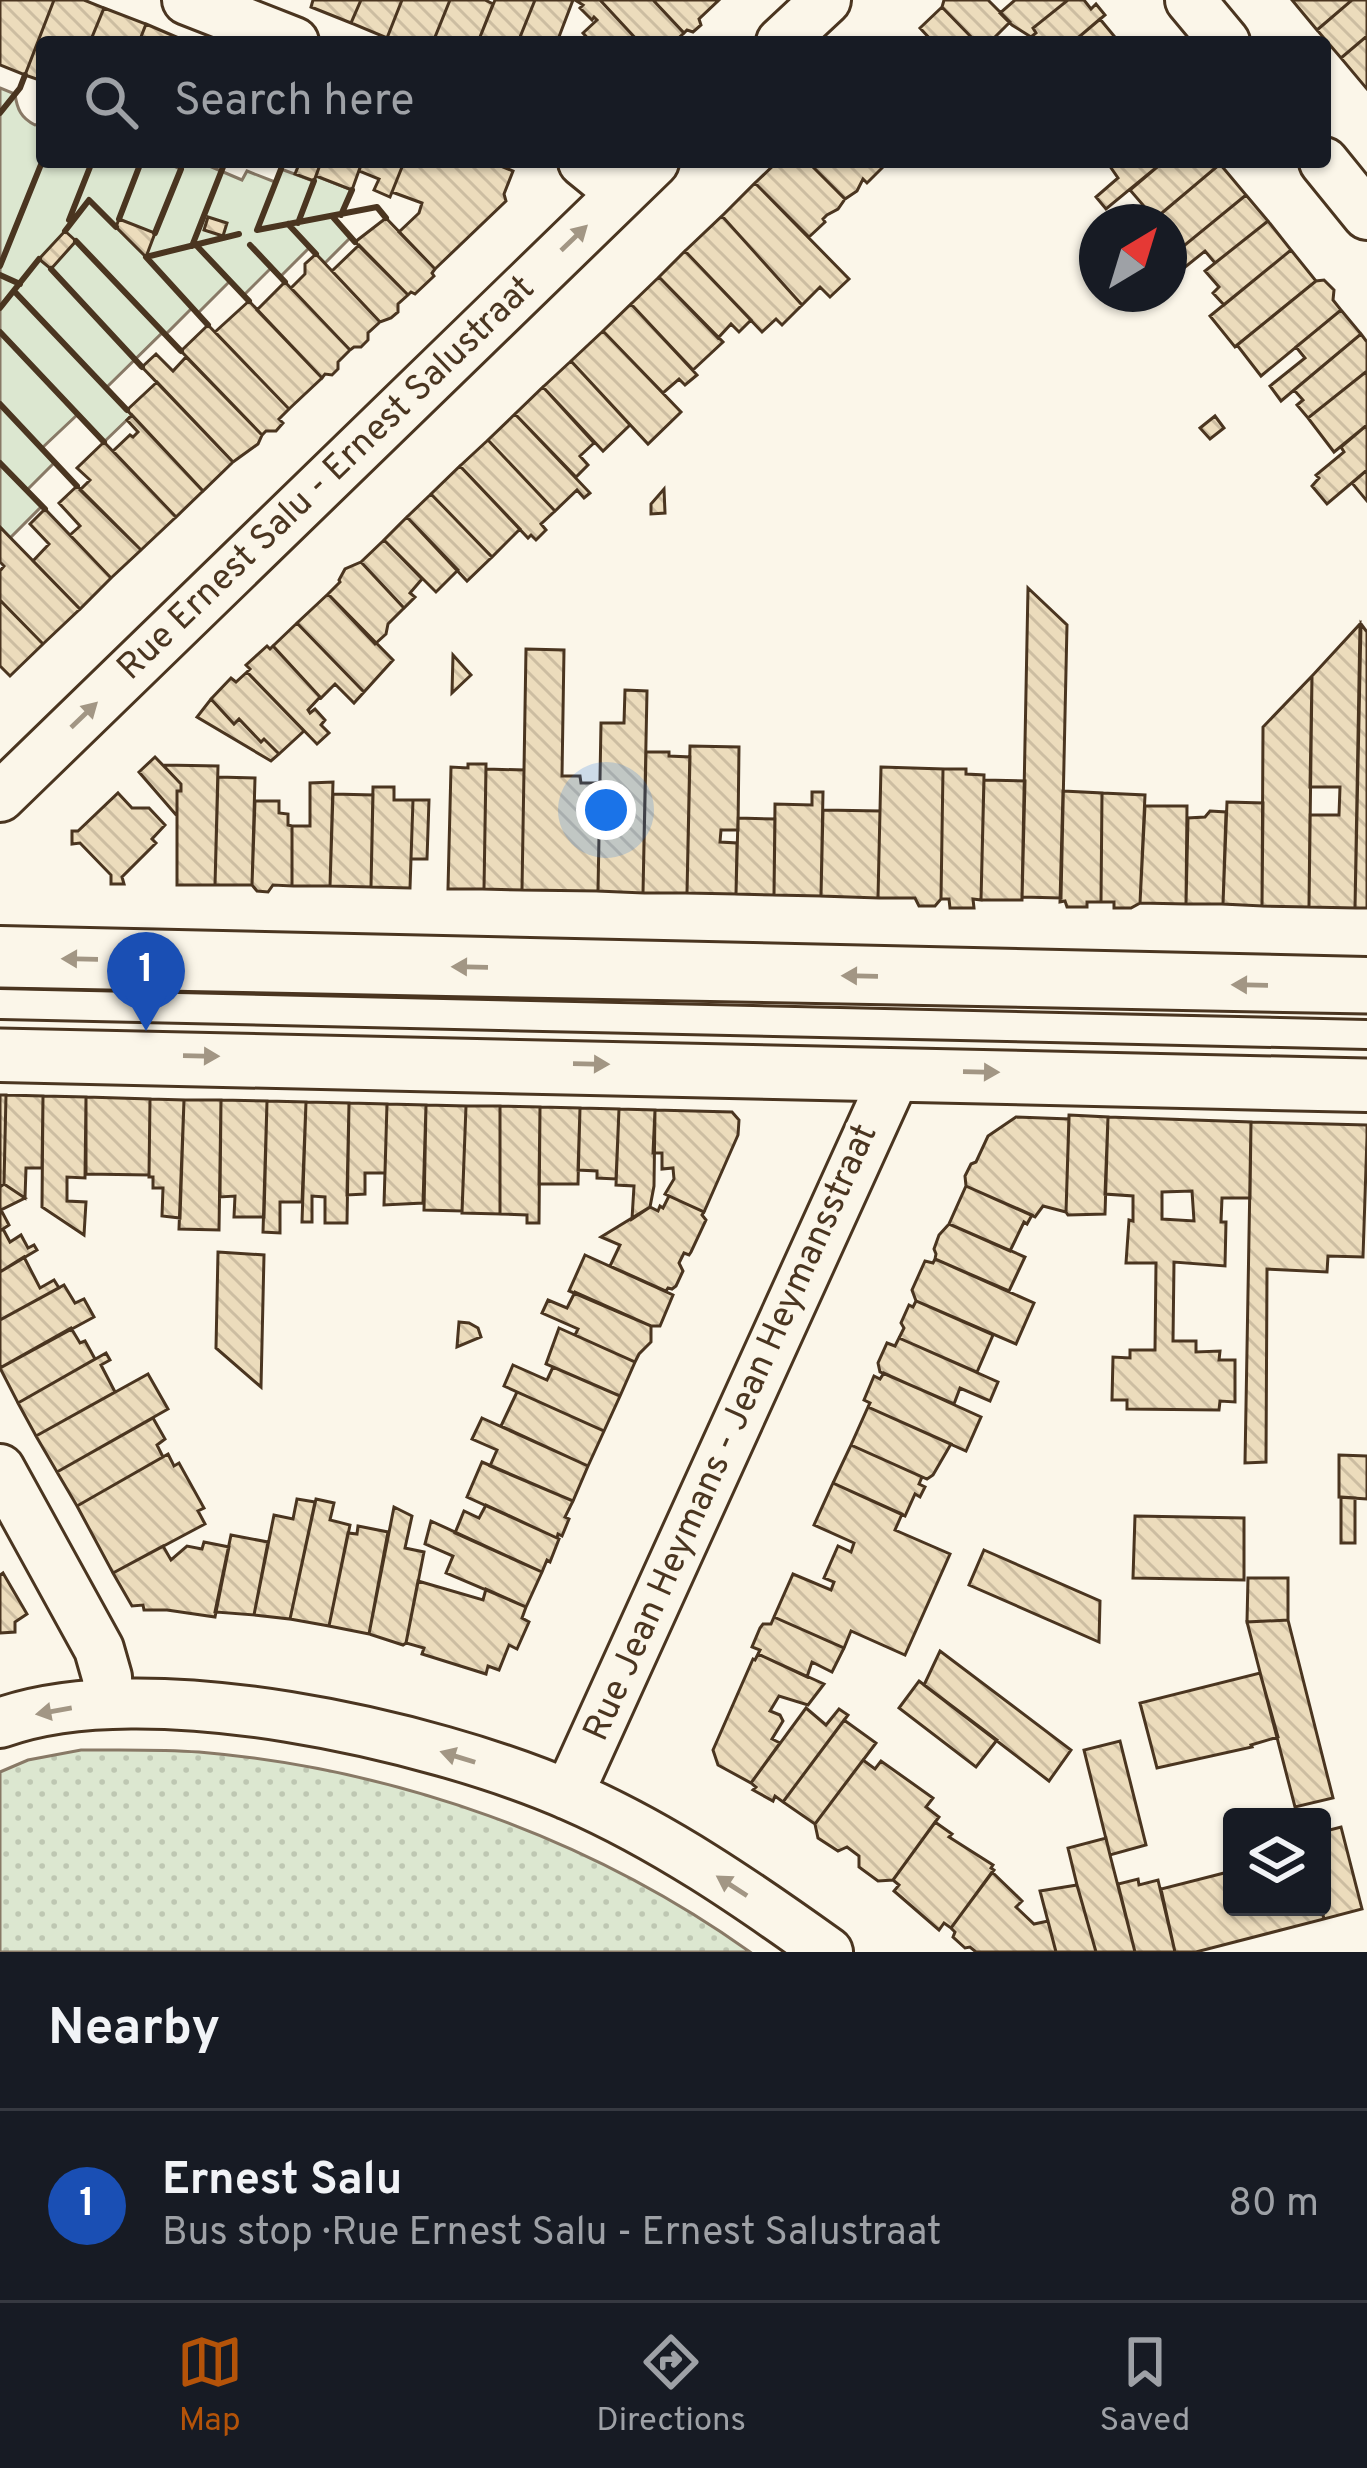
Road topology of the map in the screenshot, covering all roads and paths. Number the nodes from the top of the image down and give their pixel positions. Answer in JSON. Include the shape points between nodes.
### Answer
{"nodes":[{"id":1,"x":187,"y":0,"type":"edge"},
{"id":2,"x":826,"y":0,"type":"edge"},
{"id":3,"x":1190,"y":0,"type":"edge"},
{"id":4,"x":279,"y":36,"type":"edge"},
{"id":5,"x":788,"y":36,"type":"edge"},
{"id":6,"x":1220,"y":36,"type":"edge"},
{"id":7,"x":605,"y":168,"type":"edge"},
{"id":8,"x":1329,"y":168,"type":"edge"},
{"id":9,"x":637,"y":177,"type":"edge"},
{"id":10,"x":1367,"y":214,"type":"edge"},
{"id":11,"x":0,"y":797,"type":"edge"},
{"id":12,"x":0,"y":957,"type":"edge"},
{"id":13,"x":1367,"y":988,"type":"edge"},
{"id":14,"x":0,"y":1051,"type":"edge"},
{"id":15,"x":897,"y":1071,"type":"junction"},
{"id":16,"x":1367,"y":1081,"type":"edge"},
{"id":17,"x":0,"y":1469,"type":"edge"},
{"id":18,"x":108,"y":1703,"type":"junction"},
{"id":19,"x":0,"y":1724,"type":"edge"},
{"id":20,"x":568,"y":1795,"type":"junction"},
{"id":21,"x":828,"y":1952,"type":"edge"}],
"edges":[{"from":1,"to":4,"type":"street"},
{"from":2,"to":5,"type":"street"},
{"from":3,"to":6,"type":"street"},
{"from":7,"to":9,"type":"street"},
{"from":8,"to":10,"type":"street"},
{"from":11,"to":9,"type":"street","name":"Rue Ernest Salu - Ernest Salustraat","one_way":true},
{"from":13,"to":12,"type":"main road","one_way":true},
{"from":14,"to":15,"type":"main road","one_way":true},
{"from":15,"to":16,"type":"main road","one_way":true},
{"from":15,"to":20,"type":"street","name":"Rue Jean Heymans - Jean Heymansstraat"},
{"from":17,"to":18,"type":"street","via":[[99,1649]]},
{"from":18,"to":19,"type":"street","one_way":true},
{"from":20,"to":18,"type":"street","one_way":true,"via":[[456,1755],[318,1724]]},
{"from":21,"to":20,"type":"street","one_way":true,"via":[[698,1864]]}]}
